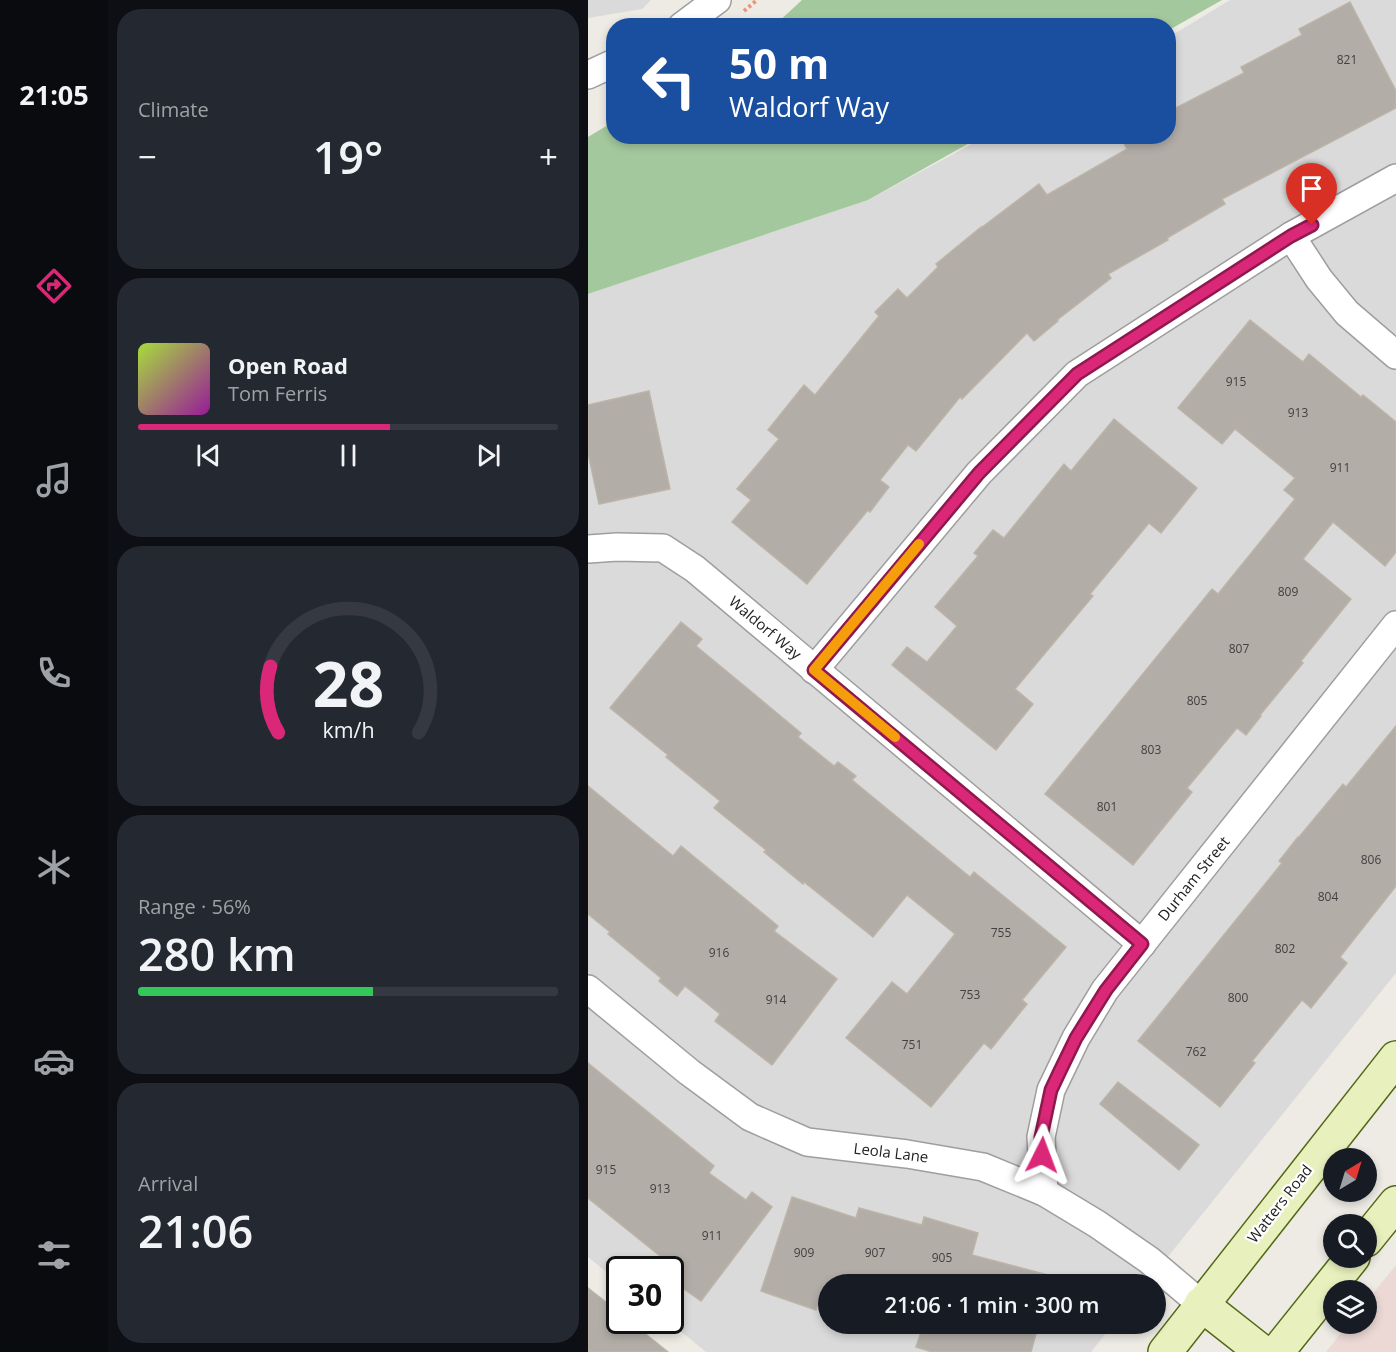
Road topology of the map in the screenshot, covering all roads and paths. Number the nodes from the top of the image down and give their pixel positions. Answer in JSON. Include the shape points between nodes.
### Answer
{"nodes":[{"id":1,"x":717,"y":0,"type":"edge"},
{"id":2,"x":693,"y":18,"type":"edge"},
{"id":3,"x":606,"y":67,"type":"edge"},
{"id":4,"x":588,"y":75,"type":"edge"},
{"id":5,"x":1396,"y":178,"type":"edge"},
{"id":6,"x":1291,"y":236,"type":"junction"},
{"id":7,"x":1396,"y":355,"type":"edge"},
{"id":8,"x":588,"y":549,"type":"edge"},
{"id":9,"x":1396,"y":626,"type":"edge"},
{"id":10,"x":814,"y":670,"type":"junction"},
{"id":11,"x":1142,"y":944,"type":"junction"},
{"id":12,"x":588,"y":989,"type":"edge"},
{"id":13,"x":1396,"y":1058,"type":"edge"},
{"id":14,"x":1044,"y":1192,"type":"junction"},
{"id":15,"x":1396,"y":1203,"type":"edge"},
{"id":16,"x":1377,"y":1226,"type":"edge"},
{"id":17,"x":1344,"y":1268,"type":"edge"},
{"id":18,"x":1202,"y":1304,"type":"junction"},
{"id":19,"x":1165,"y":1352,"type":"edge"},
{"id":20,"x":1262,"y":1352,"type":"edge"},
{"id":21,"x":1277,"y":1352,"type":"edge"}],
"edges":[{"from":1,"to":2,"type":"street"},
{"from":3,"to":4,"type":"street"},
{"from":5,"to":6,"type":"street"},
{"from":6,"to":7,"type":"street","via":[[1347,313]]},
{"from":6,"to":10,"type":"street","via":[[1077,374],[979,473]]},
{"from":8,"to":10,"type":"street","name":"Waldorf Way","via":[[663,548],[695,569]]},
{"from":9,"to":11,"type":"street","name":"Durham Street"},
{"from":10,"to":11,"type":"street","name":"Waldorf Way"},
{"from":11,"to":14,"type":"street","name":"Durham Street","via":[[1100,999],[1051,1090],[1041,1137]]},
{"from":12,"to":14,"type":"street","name":"Leola Lane","via":[[750,1117],[797,1138],[983,1167]]},
{"from":13,"to":18,"type":"main road","name":"Watters Road"},
{"from":14,"to":18,"type":"street","name":"Leola Lane","via":[[1149,1260]]},
{"from":15,"to":16,"type":"main road"},
{"from":17,"to":21,"type":"main road"},
{"from":18,"to":19,"type":"main road","name":"Watters Road"},
{"from":18,"to":20,"type":"main road"}]}
